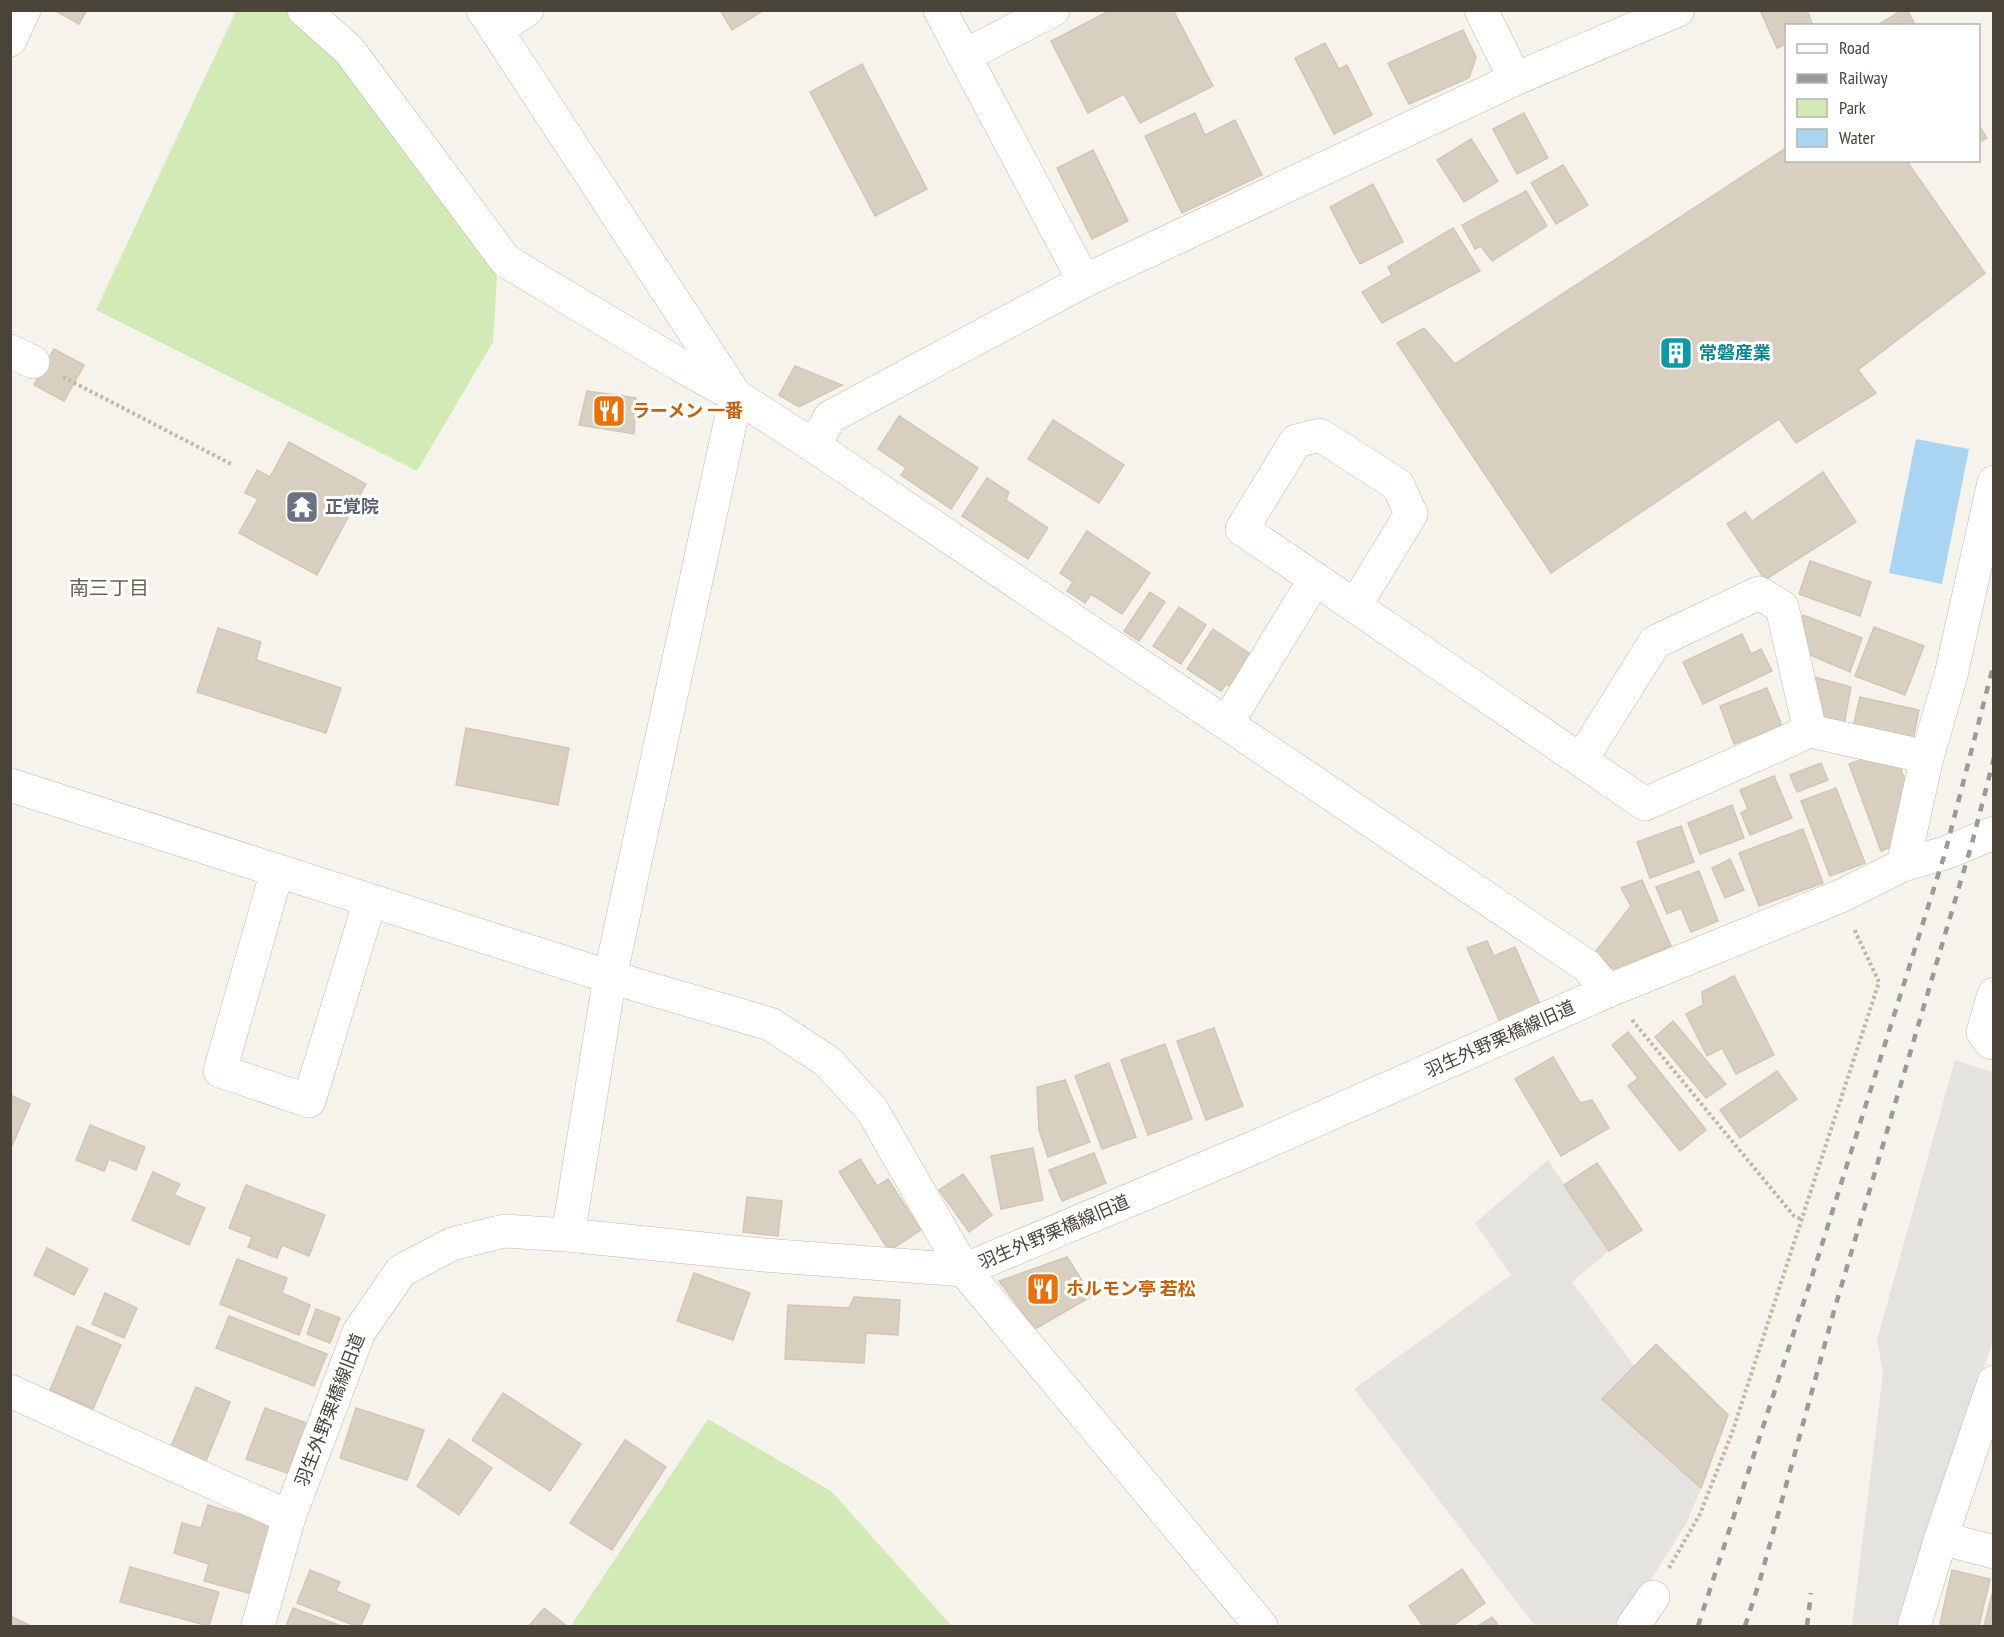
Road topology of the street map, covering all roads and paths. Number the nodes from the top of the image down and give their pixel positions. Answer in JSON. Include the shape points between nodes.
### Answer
{"nodes":[{"id":1,"x":24,"y":10,"type":"edge"},
{"id":2,"x":304,"y":10,"type":"edge"},
{"id":3,"x":527,"y":10,"type":"edge"},
{"id":4,"x":940,"y":10,"type":"edge"},
{"id":5,"x":1053,"y":10,"type":"edge"},
{"id":6,"x":1481,"y":10,"type":"edge"},
{"id":7,"x":1678,"y":10,"type":"edge"},
{"id":8,"x":490,"y":20,"type":"edge"},
{"id":9,"x":10,"y":40,"type":"edge"},
{"id":10,"x":964,"y":56,"type":"junction"},
{"id":11,"x":1515,"y":80,"type":"junction"},
{"id":12,"x":1084,"y":281,"type":"junction"},
{"id":13,"x":22,"y":357,"type":"edge"},
{"id":14,"x":736,"y":396,"type":"junction"},
{"id":15,"x":814,"y":446,"type":"junction"},
{"id":16,"x":232,"y":465,"type":"dead end"},
{"id":17,"x":1994,"y":482,"type":"edge"},
{"id":18,"x":1315,"y":579,"type":"junction"},
{"id":19,"x":1355,"y":606,"type":"junction"},
{"id":20,"x":1227,"y":723,"type":"junction"},
{"id":21,"x":1810,"y":731,"type":"junction"},
{"id":22,"x":1928,"y":757,"type":"junction"},
{"id":23,"x":1581,"y":760,"type":"junction"},
{"id":24,"x":10,"y":785,"type":"edge"},
{"id":25,"x":1994,"y":833,"type":"edge"},
{"id":26,"x":1903,"y":865,"type":"junction"},
{"id":27,"x":278,"y":871,"type":"junction"},
{"id":28,"x":370,"y":901,"type":"junction"},
{"id":29,"x":1850,"y":920,"type":"dead end"},
{"id":30,"x":610,"y":978,"type":"junction"},
{"id":31,"x":1994,"y":994,"type":"edge"},
{"id":32,"x":1618,"y":1003,"type":"junction"},
{"id":33,"x":1994,"y":1043,"type":"edge"},
{"id":34,"x":1803,"y":1220,"type":"junction"},
{"id":35,"x":567,"y":1235,"type":"junction"},
{"id":36,"x":964,"y":1270,"type":"junction"},
{"id":37,"x":1994,"y":1382,"type":"edge"},
{"id":38,"x":10,"y":1391,"type":"edge"},
{"id":39,"x":289,"y":1517,"type":"junction"},
{"id":40,"x":1941,"y":1538,"type":"junction"},
{"id":41,"x":1994,"y":1552,"type":"edge"},
{"id":42,"x":1653,"y":1597,"type":"joint"},
{"id":43,"x":258,"y":1626,"type":"edge"},
{"id":44,"x":1261,"y":1626,"type":"edge"},
{"id":45,"x":1633,"y":1626,"type":"edge"},
{"id":46,"x":1914,"y":1626,"type":"edge"}],
"edges":[{"from":1,"to":9,"type":"street"},
{"from":2,"to":14,"type":"street","via":[[349,50],[506,261]]},
{"from":3,"to":8,"type":"street"},
{"from":4,"to":10,"type":"street"},
{"from":5,"to":10,"type":"street"},
{"from":6,"to":11,"type":"street"},
{"from":7,"to":11,"type":"street"},
{"from":8,"to":14,"type":"street"},
{"from":10,"to":12,"type":"street"},
{"from":11,"to":12,"type":"street"},
{"from":12,"to":15,"type":"street","via":[[830,417]]},
{"from":13,"to":16,"type":"path"},
{"from":14,"to":15,"type":"street"},
{"from":14,"to":30,"type":"street"},
{"from":15,"to":20,"type":"street"},
{"from":17,"to":22,"type":"street","via":[[1951,675]]},
{"from":18,"to":19,"type":"street"},
{"from":18,"to":19,"type":"street","via":[[1242,529],[1296,441],[1320,435],[1398,485],[1411,514]]},
{"from":18,"to":20,"type":"street"},
{"from":19,"to":23,"type":"street"},
{"from":20,"to":32,"type":"street","via":[[1587,966]]},
{"from":21,"to":22,"type":"street"},
{"from":21,"to":23,"type":"street","via":[[1645,804]]},
{"from":21,"to":23,"type":"street","via":[[1782,607],[1759,593],[1655,642]]},
{"from":22,"to":26,"type":"street"},
{"from":24,"to":27,"type":"street"},
{"from":25,"to":26,"type":"street","name":"羽生外野栗橋線旧道"},
{"from":26,"to":32,"type":"street","name":"羽生外野栗橋線旧道"},
{"from":27,"to":28,"type":"street"},
{"from":27,"to":28,"type":"street","via":[[220,1071],[309,1101]]},
{"from":28,"to":30,"type":"street"},
{"from":29,"to":34,"type":"path","via":[[1880,982]]},
{"from":30,"to":35,"type":"street"},
{"from":30,"to":36,"type":"street","via":[[770,1024],[827,1061],[872,1110]]},
{"from":31,"to":33,"type":"street","via":[[1983,1032]]},
{"from":32,"to":34,"type":"path","via":[[1794,1216]]},
{"from":32,"to":36,"type":"street","name":"羽生外野栗橋線旧道","via":[[1242,1152]]},
{"from":34,"to":42,"type":"path","via":[[1732,1433],[1700,1514]]},
{"from":35,"to":36,"type":"street","name":"羽生外野栗橋線旧道","via":[[764,1256]]},
{"from":35,"to":39,"type":"street","name":"羽生外野栗橋線旧道","via":[[504,1231],[452,1244],[401,1271],[359,1332]]},
{"from":36,"to":44,"type":"street"},
{"from":37,"to":40,"type":"street"},
{"from":38,"to":39,"type":"street"},
{"from":39,"to":43,"type":"street","name":"羽生外野栗橋線旧道"},
{"from":40,"to":41,"type":"street"},
{"from":40,"to":46,"type":"street"},
{"from":42,"to":45,"type":"street"}]}
